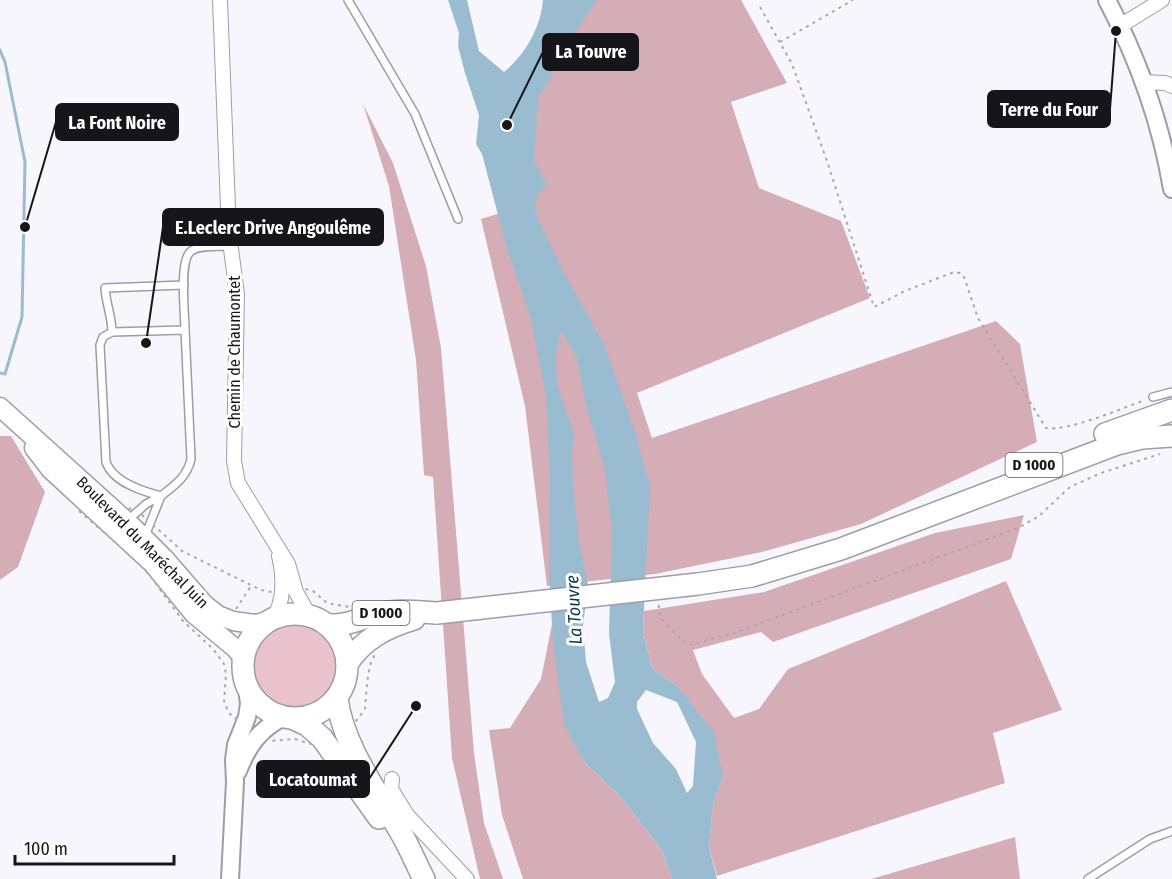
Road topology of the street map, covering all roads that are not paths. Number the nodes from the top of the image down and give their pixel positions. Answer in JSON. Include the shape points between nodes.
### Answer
{"nodes":[{"id":1,"x":220,"y":0,"type":"edge"},
{"id":2,"x":348,"y":0,"type":"edge"},
{"id":3,"x":1107,"y":0,"type":"edge"},
{"id":4,"x":1162,"y":0,"type":"edge"},
{"id":5,"x":1120,"y":26,"type":"junction"},
{"id":6,"x":1143,"y":82,"type":"junction"},
{"id":7,"x":1172,"y":86,"type":"edge"},
{"id":8,"x":1172,"y":189,"type":"edge"},
{"id":9,"x":458,"y":219,"type":"dead end"},
{"id":10,"x":230,"y":246,"type":"junction"},
{"id":11,"x":184,"y":285,"type":"junction"},
{"id":12,"x":185,"y":330,"type":"junction"},
{"id":13,"x":112,"y":332,"type":"junction"},
{"id":14,"x":1172,"y":392,"type":"edge"},
{"id":15,"x":1153,"y":397,"type":"road end"},
{"id":16,"x":3,"y":409,"type":"edge"},
{"id":17,"x":1172,"y":410,"type":"edge"},
{"id":18,"x":1167,"y":444,"type":"edge"},
{"id":19,"x":161,"y":496,"type":"junction"},
{"id":20,"x":126,"y":521,"type":"junction"},
{"id":21,"x":900,"y":526,"type":"junction"},
{"id":22,"x":144,"y":538,"type":"junction"},
{"id":23,"x":289,"y":593,"type":"junction"},
{"id":24,"x":437,"y":613,"type":"junction"},
{"id":25,"x":270,"y":620,"type":"junction"},
{"id":26,"x":318,"y":620,"type":"junction"},
{"id":27,"x":243,"y":658,"type":"junction"},
{"id":28,"x":347,"y":664,"type":"junction"},
{"id":29,"x":247,"y":688,"type":"junction"},
{"id":30,"x":337,"y":698,"type":"junction"},
{"id":31,"x":288,"y":718,"type":"junction"},
{"id":32,"x":252,"y":728,"type":"junction"},
{"id":33,"x":392,"y":779,"type":"dead end"},
{"id":34,"x":1172,"y":831,"type":"edge"},
{"id":35,"x":421,"y":874,"type":"edge"},
{"id":36,"x":230,"y":879,"type":"edge"},
{"id":37,"x":467,"y":879,"type":"edge"},
{"id":38,"x":1088,"y":879,"type":"edge"}],
"edges":[{"from":1,"to":10,"type":"street","name":"Chemin de Chaumontet"},
{"from":2,"to":9,"type":"lane","via":[[414,114]]},
{"from":3,"to":5,"type":"street"},
{"from":4,"to":5,"type":"street"},
{"from":5,"to":6,"type":"street"},
{"from":6,"to":7,"type":"street"},
{"from":6,"to":8,"type":"street","via":[[1167,156]]},
{"from":10,"to":11,"type":"lane","via":[[190,252],[184,263]]},
{"from":10,"to":23,"type":"street","name":"Chemin de Chaumontet","via":[[237,294],[234,461],[238,483],[288,564]]},
{"from":11,"to":12,"type":"lane"},
{"from":11,"to":13,"type":"lane","via":[[105,288]]},
{"from":12,"to":13,"type":"lane"},
{"from":12,"to":19,"type":"lane","via":[[191,459],[182,480]]},
{"from":13,"to":19,"type":"lane","via":[[103,337],[100,345],[106,462],[116,477]]},
{"from":14,"to":15,"type":"lane"},
{"from":16,"to":20,"type":"main road","name":"Boulevard du Maréchal Juin"},
{"from":16,"to":27,"type":"main road","name":"Boulevard du Maréchal Juin","via":[[51,470],[153,564],[194,614]]},
{"from":17,"to":21,"type":"main road","number":"D 1000","via":[[1094,439]]},
{"from":18,"to":21,"type":"main road","number":"D 1000","via":[[1142,438],[1117,444]]},
{"from":19,"to":20,"type":"lane"},
{"from":19,"to":22,"type":"lane"},
{"from":20,"to":22,"type":"main road","name":"Boulevard du Maréchal Juin"},
{"from":21,"to":24,"type":"main road","number":"D 1000","bridge":true,"via":[[842,549],[752,576]]},
{"from":22,"to":25,"type":"main road","name":"Boulevard du Maréchal Juin","via":[[218,615],[244,623]]},
{"from":23,"to":25,"type":"street"},
{"from":23,"to":26,"type":"street","name":"Chemin de Chaumontet"},
{"from":24,"to":26,"type":"main road","number":"D 1000","via":[[380,614],[348,625]]},
{"from":24,"to":28,"type":"main road","number":"D 1000","via":[[393,625],[368,640]]},
{"from":25,"to":26,"type":"main road","via":[[291,614]]},
{"from":25,"to":27,"type":"main road","via":[[255,632]]},
{"from":26,"to":28,"type":"main road","via":[[342,642]]},
{"from":27,"to":29,"type":"main road"},
{"from":28,"to":30,"type":"main road","via":[[345,682]]},
{"from":29,"to":31,"type":"main road","via":[[266,710]]},
{"from":29,"to":32,"type":"street"},
{"from":30,"to":31,"type":"main road","via":[[318,713]]},
{"from":30,"to":35,"type":"main road","via":[[352,747]]},
{"from":31,"to":32,"type":"street"},
{"from":31,"to":35,"type":"main road","via":[[307,725],[322,738]]},
{"from":32,"to":36,"type":"street","via":[[235,782]]},
{"from":33,"to":37,"type":"street","via":[[391,789],[407,815]]},
{"from":34,"to":38,"type":"lane","via":[[1150,839]]}]}
